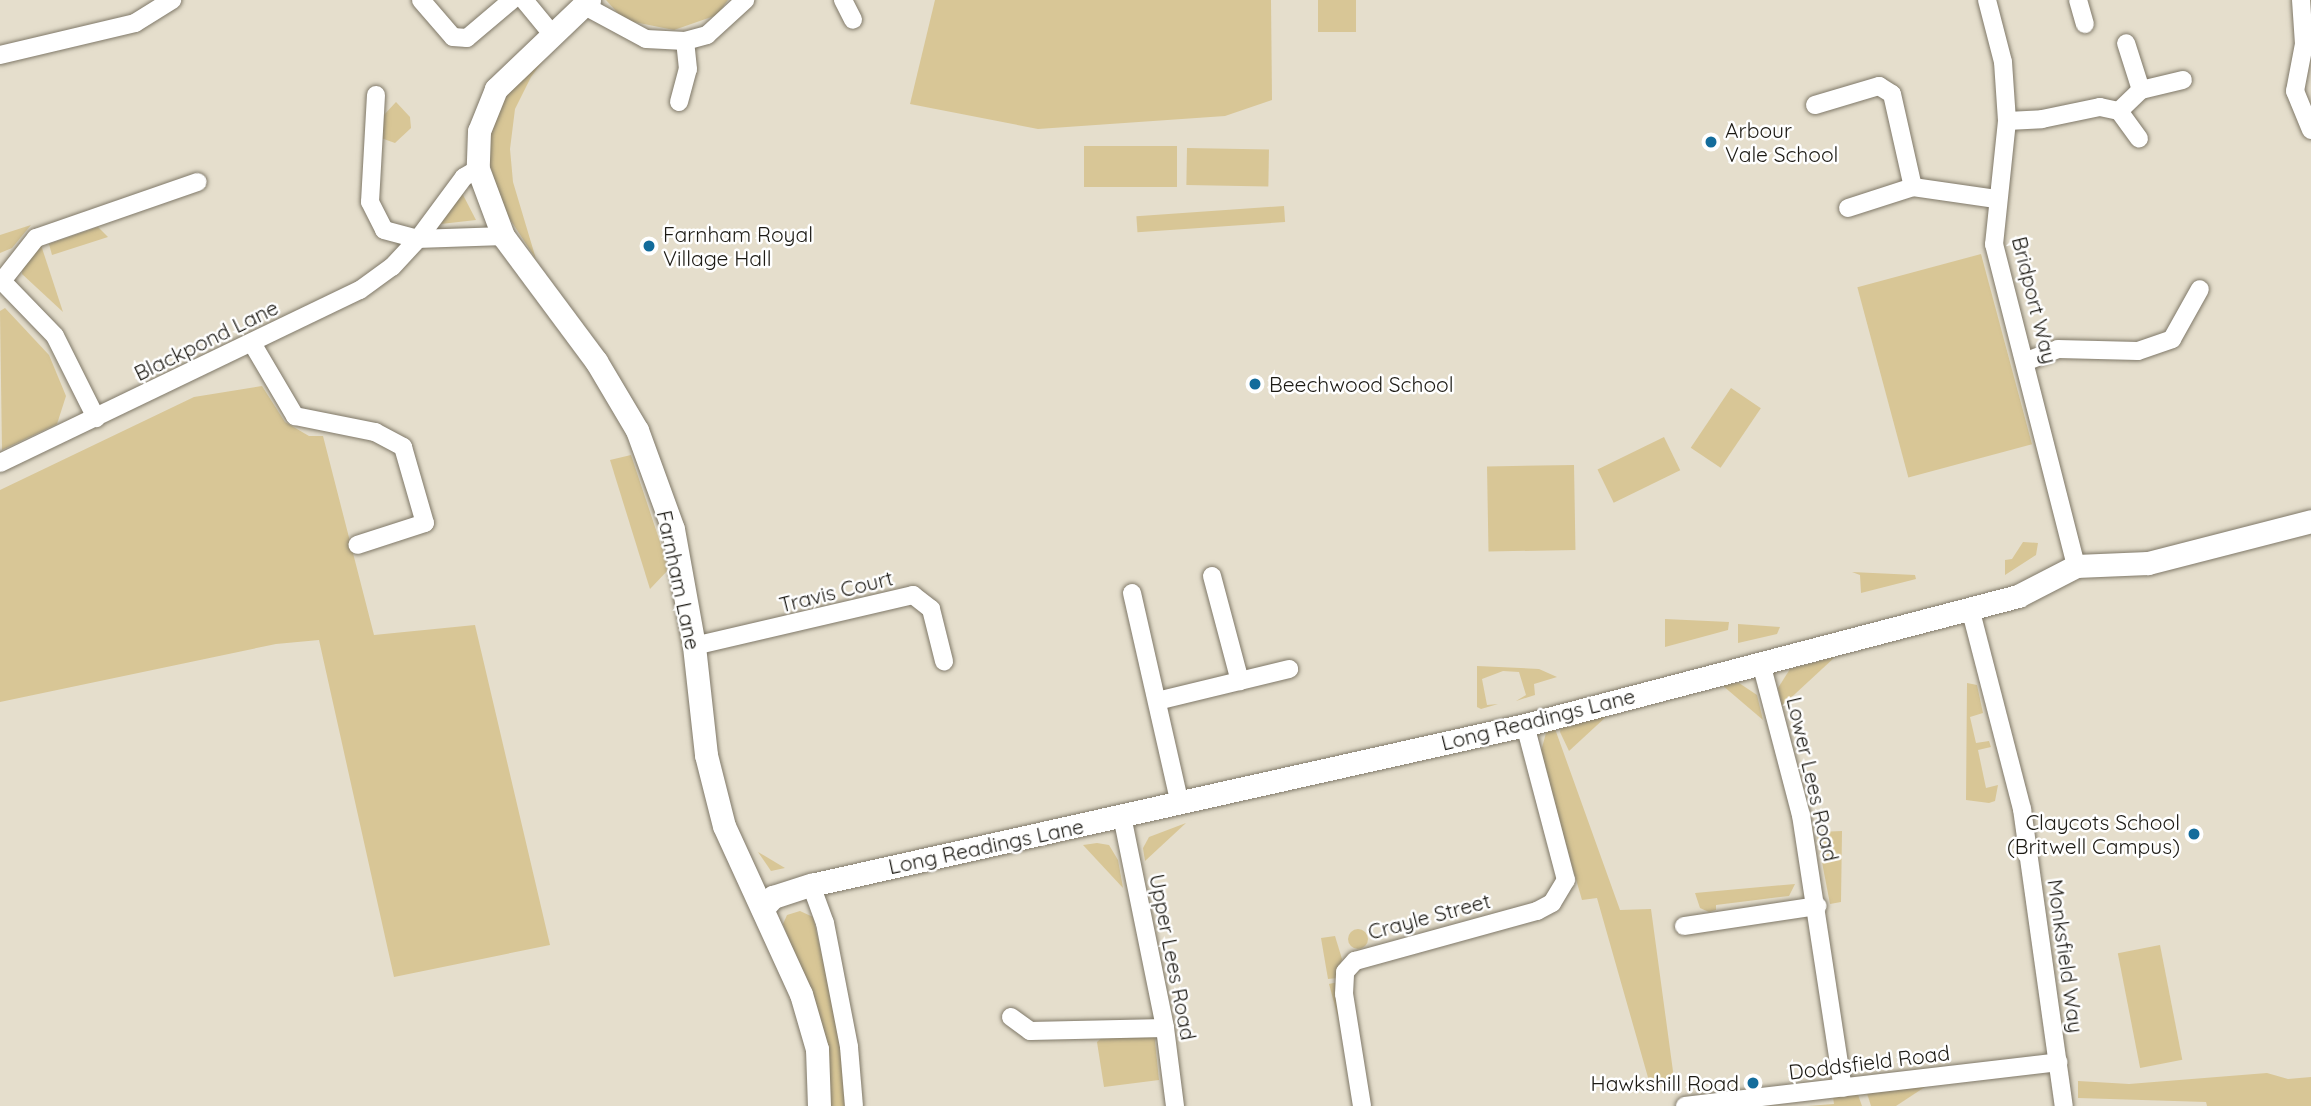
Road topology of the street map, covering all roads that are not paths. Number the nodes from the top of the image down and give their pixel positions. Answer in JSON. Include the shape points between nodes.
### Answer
{"nodes":[{"id":1,"x":172,"y":0,"type":"edge"},
{"id":2,"x":421,"y":0,"type":"edge"},
{"id":3,"x":512,"y":0,"type":"edge"},
{"id":4,"x":524,"y":0,"type":"edge"},
{"id":5,"x":745,"y":0,"type":"edge"},
{"id":6,"x":844,"y":0,"type":"edge"},
{"id":7,"x":1987,"y":0,"type":"edge"},
{"id":8,"x":2078,"y":0,"type":"edge"},
{"id":9,"x":2301,"y":0,"type":"edge"},
{"id":10,"x":587,"y":3,"type":"edge"},
{"id":11,"x":853,"y":20,"type":"dead end"},
{"id":12,"x":2085,"y":24,"type":"dead end"},
{"id":13,"x":552,"y":34,"type":"junction"},
{"id":14,"x":685,"y":41,"type":"junction"},
{"id":15,"x":2308,"y":42,"type":"edge"},
{"id":16,"x":2126,"y":43,"type":"dead end"},
{"id":17,"x":0,"y":55,"type":"edge"},
{"id":18,"x":2182,"y":80,"type":"dead end"},
{"id":19,"x":2141,"y":90,"type":"junction"},
{"id":20,"x":376,"y":95,"type":"dead end"},
{"id":21,"x":679,"y":102,"type":"dead end"},
{"id":22,"x":1815,"y":105,"type":"dead end"},
{"id":23,"x":2119,"y":111,"type":"junction"},
{"id":24,"x":2007,"y":121,"type":"junction"},
{"id":25,"x":2311,"y":130,"type":"edge"},
{"id":26,"x":2139,"y":139,"type":"dead end"},
{"id":27,"x":478,"y":169,"type":"junction"},
{"id":28,"x":198,"y":182,"type":"dead end"},
{"id":29,"x":1913,"y":187,"type":"junction"},
{"id":30,"x":1996,"y":199,"type":"junction"},
{"id":31,"x":1848,"y":208,"type":"dead end"},
{"id":32,"x":503,"y":236,"type":"junction"},
{"id":33,"x":418,"y":239,"type":"junction"},
{"id":34,"x":1,"y":280,"type":"edge"},
{"id":35,"x":2200,"y":289,"type":"dead end"},
{"id":36,"x":252,"y":343,"type":"junction"},
{"id":37,"x":2027,"y":361,"type":"junction"},
{"id":38,"x":96,"y":418,"type":"junction"},
{"id":39,"x":0,"y":463,"type":"edge"},
{"id":40,"x":2311,"y":521,"type":"edge"},
{"id":41,"x":357,"y":545,"type":"dead end"},
{"id":42,"x":2076,"y":566,"type":"junction"},
{"id":43,"x":1212,"y":576,"type":"dead end"},
{"id":44,"x":1132,"y":593,"type":"dead end"},
{"id":45,"x":1970,"y":608,"type":"junction"},
{"id":46,"x":694,"y":646,"type":"junction"},
{"id":47,"x":944,"y":662,"type":"dead end"},
{"id":48,"x":1761,"y":663,"type":"junction"},
{"id":49,"x":1289,"y":669,"type":"dead end"},
{"id":50,"x":1240,"y":681,"type":"junction"},
{"id":51,"x":1157,"y":701,"type":"junction"},
{"id":52,"x":1525,"y":725,"type":"junction"},
{"id":53,"x":1180,"y":804,"type":"junction"},
{"id":54,"x":1122,"y":817,"type":"junction"},
{"id":55,"x":811,"y":884,"type":"junction"},
{"id":56,"x":1818,"y":906,"type":"junction"},
{"id":57,"x":763,"y":908,"type":"junction"},
{"id":58,"x":1684,"y":926,"type":"dead end"},
{"id":59,"x":1011,"y":1017,"type":"dead end"},
{"id":60,"x":1165,"y":1028,"type":"junction"},
{"id":61,"x":2058,"y":1062,"type":"junction"},
{"id":62,"x":1843,"y":1087,"type":"junction"},
{"id":63,"x":819,"y":1106,"type":"edge"},
{"id":64,"x":854,"y":1106,"type":"edge"},
{"id":65,"x":1175,"y":1106,"type":"edge"},
{"id":66,"x":1362,"y":1106,"type":"edge"},
{"id":67,"x":1685,"y":1106,"type":"edge"},
{"id":68,"x":2064,"y":1106,"type":"edge"}],
"edges":[{"from":1,"to":17,"type":"street","via":[[135,23]]},
{"from":2,"to":3,"type":"street","via":[[453,37],[467,38]]},
{"from":4,"to":13,"type":"street"},
{"from":5,"to":14,"type":"street","via":[[707,35]]},
{"from":6,"to":11,"type":"street"},
{"from":7,"to":24,"type":"street","name":"Bridport Way","via":[[2003,62]]},
{"from":8,"to":12,"type":"street"},
{"from":9,"to":15,"type":"street"},
{"from":10,"to":13,"type":"street","name":"Farnham Lane"},
{"from":10,"to":14,"type":"street","via":[[646,39]]},
{"from":13,"to":27,"type":"street","name":"Farnham Lane","via":[[496,89],[479,131]]},
{"from":14,"to":21,"type":"street","via":[[688,69]]},
{"from":15,"to":25,"type":"street","via":[[2295,91]]},
{"from":16,"to":19,"type":"street"},
{"from":18,"to":19,"type":"street"},
{"from":19,"to":23,"type":"street"},
{"from":20,"to":33,"type":"street","via":[[370,202],[384,230]]},
{"from":22,"to":29,"type":"street","via":[[1879,86],[1892,94]]},
{"from":23,"to":24,"type":"street","via":[[2099,107]]},
{"from":23,"to":26,"type":"street"},
{"from":24,"to":30,"type":"street","name":"Bridport Way"},
{"from":27,"to":32,"type":"street","name":"Farnham Lane"},
{"from":27,"to":33,"type":"street","name":"Blackpond Lane","via":[[464,177]]},
{"from":28,"to":34,"type":"street","via":[[36,238]]},
{"from":29,"to":30,"type":"street"},
{"from":29,"to":31,"type":"street"},
{"from":30,"to":37,"type":"street","name":"Bridport Way","via":[[1994,244]]},
{"from":32,"to":33,"type":"street"},
{"from":32,"to":46,"type":"street","name":"Farnham Lane","via":[[596,361],[637,430],[673,529]]},
{"from":33,"to":36,"type":"street","name":"Blackpond Lane","via":[[360,290]]},
{"from":34,"to":38,"type":"street","via":[[55,336]]},
{"from":35,"to":37,"type":"street","via":[[2182,305],[2172,340],[2138,351],[2058,349]]},
{"from":36,"to":38,"type":"street","name":"Blackpond Lane"},
{"from":36,"to":41,"type":"street","via":[[295,416],[375,432],[403,447],[425,523]]},
{"from":37,"to":42,"type":"street","name":"Bridport Way"},
{"from":38,"to":39,"type":"street","name":"Blackpond Lane"},
{"from":40,"to":42,"type":"street","name":"Long Readings Lane","via":[[2148,563]]},
{"from":42,"to":45,"type":"street","name":"Long Readings Lane","via":[[2018,596]]},
{"from":43,"to":50,"type":"street"},
{"from":44,"to":51,"type":"street"},
{"from":45,"to":48,"type":"street","name":"Long Readings Lane"},
{"from":45,"to":61,"type":"street","name":"Monksfield Way","via":[[2022,809]]},
{"from":46,"to":47,"type":"street","name":"Travis Court","via":[[913,595],[931,610]]},
{"from":46,"to":57,"type":"street","name":"Farnham Lane","via":[[706,755],[724,825]]},
{"from":48,"to":52,"type":"street","name":"Long Readings Lane"},
{"from":48,"to":56,"type":"street","name":"Lower Lees Road","via":[[1801,815]]},
{"from":49,"to":50,"type":"street"},
{"from":50,"to":51,"type":"street"},
{"from":51,"to":53,"type":"street"},
{"from":52,"to":53,"type":"street","name":"Long Readings Lane"},
{"from":52,"to":66,"type":"street","name":"Crayle Street","via":[[1566,880],[1552,903],[1536,911],[1384,950],[1345,972],[1344,994]]},
{"from":53,"to":54,"type":"street","name":"Long Readings Lane"},
{"from":54,"to":55,"type":"street","name":"Long Readings Lane"},
{"from":54,"to":60,"type":"street","name":"Upper Lees Road"},
{"from":55,"to":57,"type":"street","name":"Long Readings Lane","via":[[773,897]]},
{"from":55,"to":64,"type":"street","via":[[825,923],[849,1047]]},
{"from":56,"to":58,"type":"street"},
{"from":56,"to":62,"type":"street","name":"Lower Lees Road"},
{"from":57,"to":63,"type":"street","name":"Farnham Lane","via":[[804,1005],[817,1049]]},
{"from":59,"to":60,"type":"street","via":[[1030,1031]]},
{"from":60,"to":65,"type":"street","name":"Upper Lees Road"},
{"from":61,"to":62,"type":"street","name":"Doddsfield Road"},
{"from":61,"to":68,"type":"street","name":"Monksfield Way"},
{"from":62,"to":67,"type":"street","name":"Doddsfield Road"}]}
